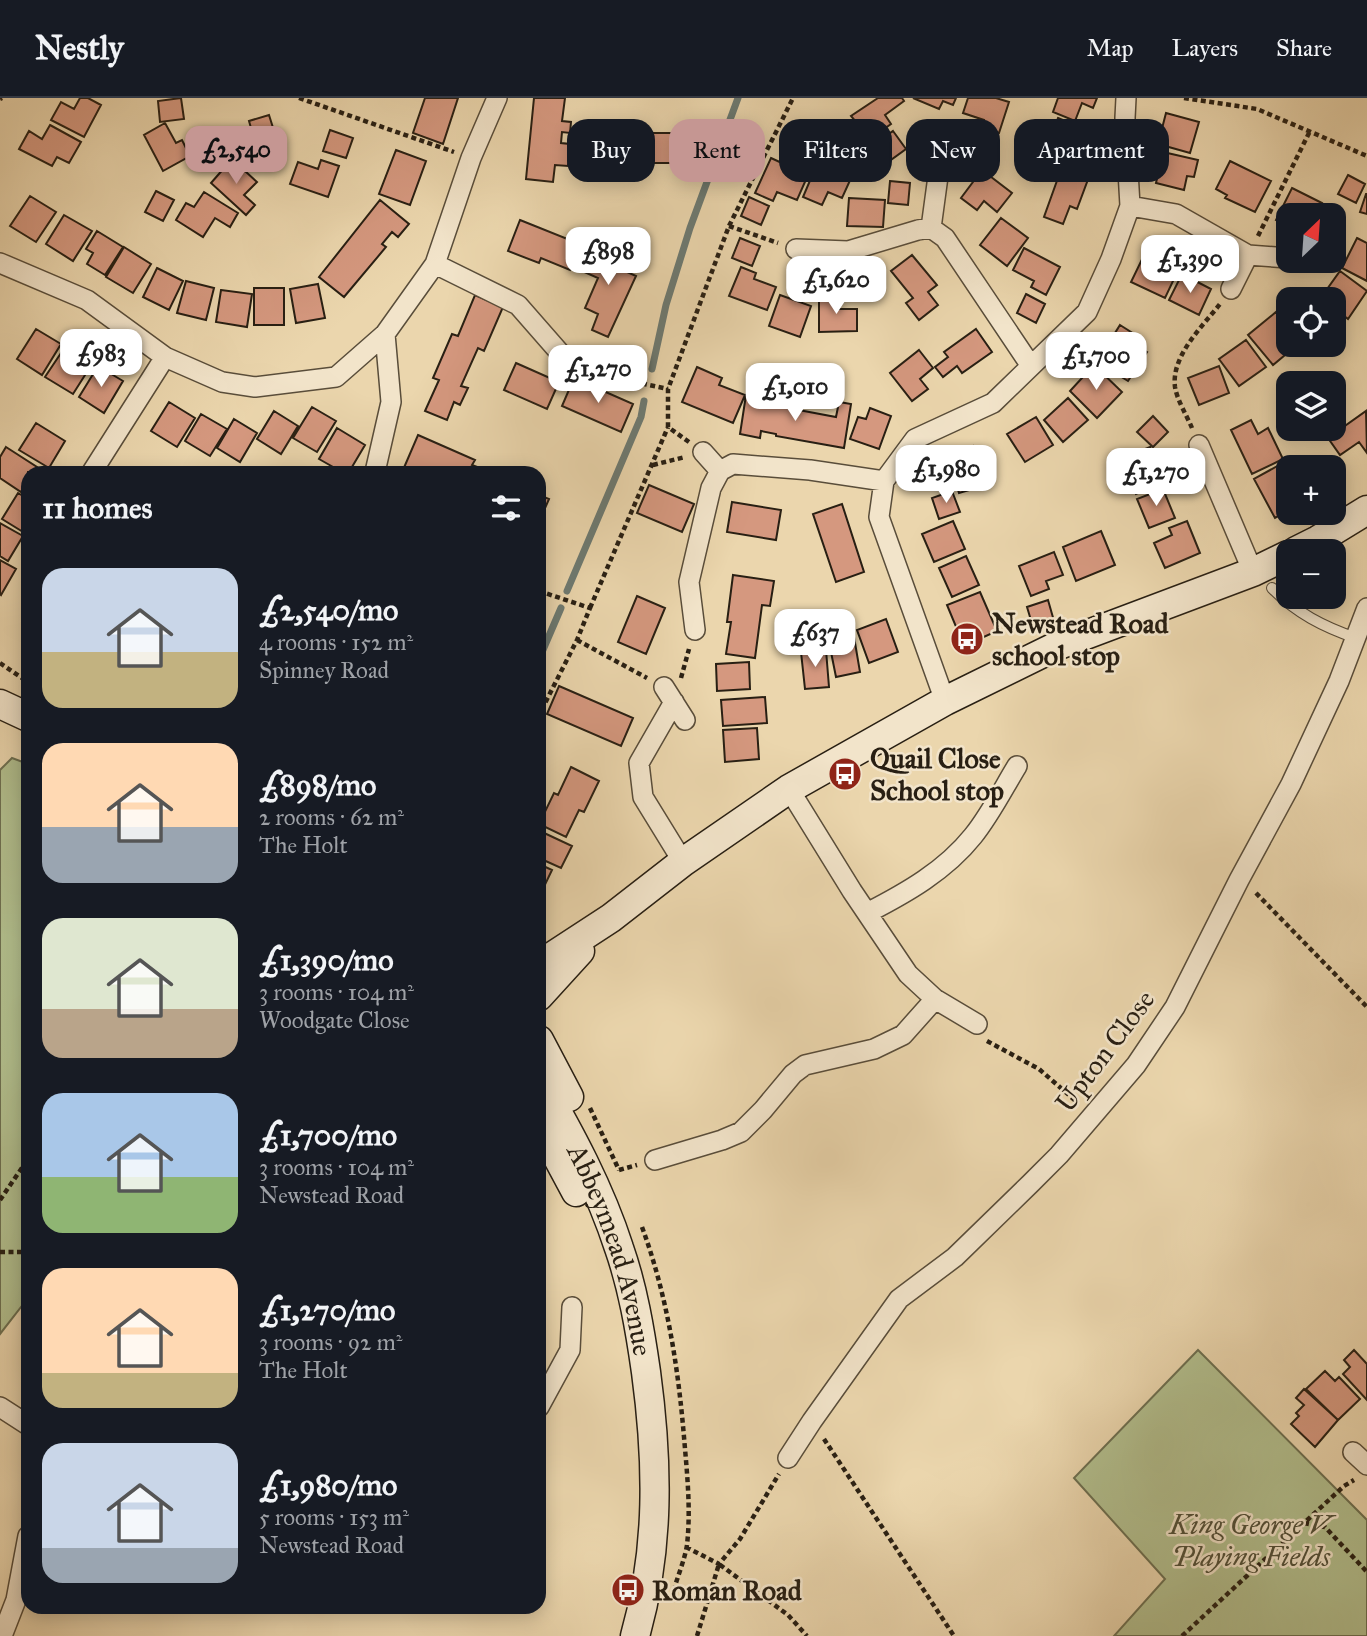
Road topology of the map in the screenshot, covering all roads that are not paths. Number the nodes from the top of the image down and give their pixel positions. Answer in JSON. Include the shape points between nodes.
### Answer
{"nodes":[{"id":1,"x":497,"y":98,"type":"edge"},
{"id":2,"x":1126,"y":98,"type":"edge"},
{"id":3,"x":937,"y":182,"type":"edge"},
{"id":4,"x":1130,"y":206,"type":"junction"},
{"id":5,"x":931,"y":228,"type":"junction"},
{"id":6,"x":796,"y":248,"type":"road end"},
{"id":7,"x":1248,"y":255,"type":"junction"},
{"id":8,"x":1276,"y":257,"type":"edge"},
{"id":9,"x":0,"y":263,"type":"edge"},
{"id":10,"x":436,"y":264,"type":"junction"},
{"id":11,"x":1231,"y":289,"type":"road end"},
{"id":12,"x":385,"y":334,"type":"junction"},
{"id":13,"x":164,"y":357,"type":"junction"},
{"id":14,"x":1031,"y":366,"type":"junction"},
{"id":15,"x":574,"y":369,"type":"road end"},
{"id":16,"x":1199,"y":445,"type":"road end"},
{"id":17,"x":703,"y":452,"type":"road end"},
{"id":18,"x":96,"y":466,"type":"edge"},
{"id":19,"x":376,"y":466,"type":"edge"},
{"id":20,"x":720,"y":471,"type":"junction"},
{"id":21,"x":884,"y":481,"type":"junction"},
{"id":22,"x":1365,"y":517,"type":"edge"},
{"id":23,"x":1320,"y":539,"type":"edge"},
{"id":24,"x":1276,"y":567,"type":"edge"},
{"id":25,"x":1263,"y":580,"type":"junction"},
{"id":26,"x":689,"y":582,"type":"junction"},
{"id":27,"x":669,"y":583,"type":"dead end"},
{"id":28,"x":1367,"y":608,"type":"edge"},
{"id":29,"x":695,"y":630,"type":"road end"},
{"id":30,"x":1356,"y":638,"type":"junction"},
{"id":31,"x":946,"y":701,"type":"junction"},
{"id":32,"x":0,"y":704,"type":"edge"},
{"id":33,"x":21,"y":714,"type":"edge"},
{"id":34,"x":685,"y":720,"type":"dead end"},
{"id":35,"x":1017,"y":766,"type":"dead end"},
{"id":36,"x":789,"y":789,"type":"junction"},
{"id":37,"x":683,"y":862,"type":"junction"},
{"id":38,"x":867,"y":913,"type":"junction"},
{"id":39,"x":546,"y":983,"type":"edge"},
{"id":40,"x":935,"y":999,"type":"junction"},
{"id":41,"x":977,"y":1024,"type":"road end"},
{"id":42,"x":546,"y":1054,"type":"edge"},
{"id":43,"x":546,"y":1093,"type":"edge"},
{"id":44,"x":546,"y":1136,"type":"edge"},
{"id":45,"x":654,"y":1160,"type":"dead end"},
{"id":46,"x":572,"y":1307,"type":"dead end"},
{"id":47,"x":546,"y":1394,"type":"edge"},
{"id":48,"x":0,"y":1406,"type":"edge"},
{"id":49,"x":21,"y":1420,"type":"edge"},
{"id":50,"x":653,"y":1427,"type":"junction"},
{"id":51,"x":788,"y":1458,"type":"road end"},
{"id":52,"x":21,"y":1573,"type":"edge"},
{"id":53,"x":2,"y":1636,"type":"edge"},
{"id":54,"x":635,"y":1636,"type":"edge"}],
"edges":[{"from":1,"to":10,"type":"street","via":[[471,158]]},
{"from":2,"to":4,"type":"street"},
{"from":3,"to":5,"type":"street"},
{"from":4,"to":7,"type":"street","via":[[1176,214]]},
{"from":4,"to":14,"type":"street","via":[[1087,312]]},
{"from":5,"to":6,"type":"street","via":[[848,251]]},
{"from":5,"to":14,"type":"street","via":[[945,238]]},
{"from":7,"to":8,"type":"street"},
{"from":7,"to":11,"type":"street"},
{"from":9,"to":13,"type":"street","via":[[86,300]]},
{"from":10,"to":12,"type":"street"},
{"from":10,"to":15,"type":"street","via":[[518,305]]},
{"from":12,"to":13,"type":"street","via":[[337,377],[255,387],[222,382]]},
{"from":12,"to":19,"type":"street","via":[[391,402]]},
{"from":13,"to":18,"type":"street"},
{"from":14,"to":21,"type":"street","via":[[993,403],[915,439]]},
{"from":16,"to":25,"type":"street"},
{"from":17,"to":20,"type":"street"},
{"from":20,"to":21,"type":"street","via":[[733,464]]},
{"from":20,"to":26,"type":"street","via":[[711,488]]},
{"from":21,"to":31,"type":"street","via":[[879,517]]},
{"from":22,"to":23,"type":"street"},
{"from":24,"to":25,"type":"street"},
{"from":25,"to":30,"type":"lane","via":[[1295,610]]},
{"from":25,"to":31,"type":"street","via":[[1059,645]]},
{"from":26,"to":27,"type":"street"},
{"from":26,"to":29,"type":"street"},
{"from":28,"to":30,"type":"street","name":"Upton Close"},
{"from":30,"to":51,"type":"street","name":"Upton Close","via":[[1291,784],[1175,1007],[1136,1065],[1059,1156],[955,1257],[899,1299]]},
{"from":31,"to":36,"type":"street"},
{"from":32,"to":33,"type":"street"},
{"from":34,"to":37,"type":"street","via":[[669,695],[639,763],[643,797]]},
{"from":35,"to":38,"type":"street","via":[[974,835],[944,867]]},
{"from":36,"to":37,"type":"street"},
{"from":36,"to":38,"type":"street"},
{"from":37,"to":39,"type":"street","via":[[611,918]]},
{"from":38,"to":40,"type":"street","via":[[908,974]]},
{"from":40,"to":41,"type":"street"},
{"from":40,"to":45,"type":"street","via":[[903,1035],[874,1049],[805,1065],[741,1132]]},
{"from":42,"to":50,"type":"street","name":"Abbeymead Avenue","via":[[604,1170],[640,1271],[655,1360]]},
{"from":43,"to":50,"type":"street","name":"Abbeymead Avenue","via":[[619,1245],[641,1337]]},
{"from":44,"to":50,"type":"street","name":"Abbeymead Avenue","via":[[602,1250]]},
{"from":46,"to":47,"type":"street","via":[[570,1350]]},
{"from":48,"to":49,"type":"street"},
{"from":50,"to":54,"type":"street","name":"Abbeymead Avenue","via":[[656,1501],[644,1605]]},
{"from":52,"to":53,"type":"street"}]}
